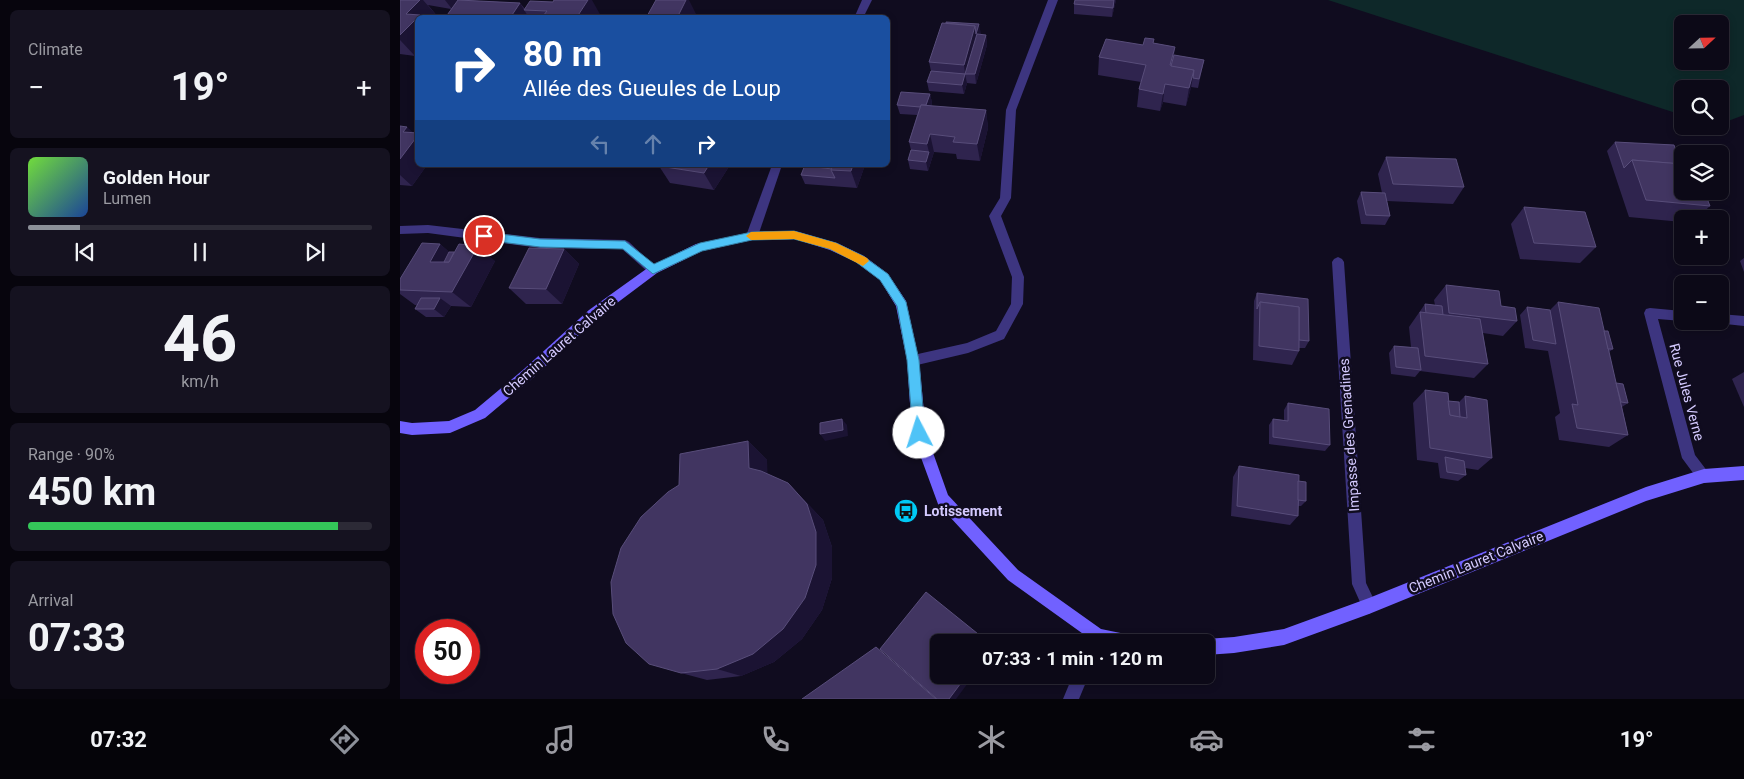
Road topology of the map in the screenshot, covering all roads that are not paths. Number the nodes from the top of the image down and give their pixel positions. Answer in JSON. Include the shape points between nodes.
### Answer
{"nodes":[{"id":1,"x":867,"y":0,"type":"edge"},
{"id":2,"x":1053,"y":0,"type":"edge"},
{"id":3,"x":860,"y":15,"type":"edge"},
{"id":4,"x":776,"y":167,"type":"edge"},
{"id":5,"x":400,"y":230,"type":"edge"},
{"id":6,"x":752,"y":236,"type":"junction"},
{"id":7,"x":1338,"y":262,"type":"dead end"},
{"id":8,"x":653,"y":270,"type":"junction"},
{"id":9,"x":1674,"y":315,"type":"edge"},
{"id":10,"x":1729,"y":320,"type":"edge"},
{"id":11,"x":1744,"y":321,"type":"edge"},
{"id":12,"x":913,"y":360,"type":"junction"},
{"id":13,"x":400,"y":427,"type":"edge"},
{"id":14,"x":1744,"y":473,"type":"edge"},
{"id":15,"x":1704,"y":476,"type":"junction"},
{"id":16,"x":1369,"y":606,"type":"junction"},
{"id":17,"x":1090,"y":634,"type":"edge"},
{"id":18,"x":1215,"y":646,"type":"edge"},
{"id":19,"x":1077,"y":684,"type":"edge"},
{"id":20,"x":1071,"y":699,"type":"edge"}],
"edges":[{"from":1,"to":3,"type":"street"},
{"from":2,"to":12,"type":"street","via":[[1011,110],[1006,198],[995,216],[1018,277],[1017,304],[1000,335],[968,348]]},
{"from":4,"to":6,"type":"street"},
{"from":5,"to":8,"type":"street","via":[[428,229],[540,243],[625,245]]},
{"from":6,"to":8,"type":"main road","name":"Chemin Lauret Calvaire","via":[[700,247]]},
{"from":6,"to":12,"type":"main road","name":"Chemin Lauret Calvaire","via":[[794,235],[833,246],[860,259],[884,277],[902,305]]},
{"from":7,"to":16,"type":"street","name":"Impasse des Grenadines","via":[[1358,584]]},
{"from":8,"to":13,"type":"main road","name":"Chemin Lauret Calvaire","via":[[593,314],[480,414],[450,427]]},
{"from":9,"to":15,"type":"street","name":"Rue Jules Verne","via":[[1650,313],[1689,458]]},
{"from":10,"to":11,"type":"street"},
{"from":12,"to":17,"type":"main road","name":"Chemin Lauret Calvaire","via":[[919,433],[943,499],[1013,575]]},
{"from":14,"to":15,"type":"main road","name":"Chemin Lauret Calvaire"},
{"from":15,"to":16,"type":"main road","name":"Chemin Lauret Calvaire","via":[[1646,494]]},
{"from":16,"to":18,"type":"main road","name":"Chemin Lauret Calvaire","via":[[1284,637]]},
{"from":19,"to":20,"type":"street"}]}
